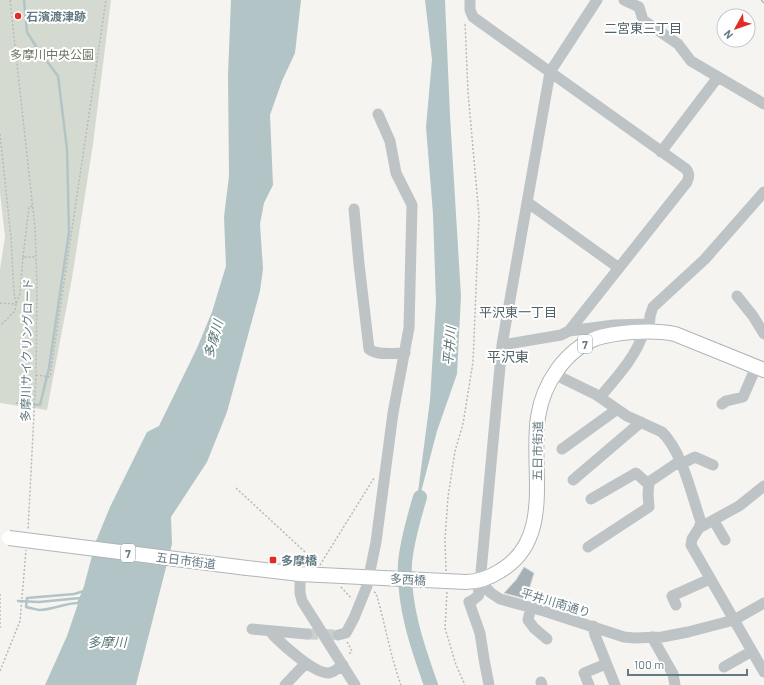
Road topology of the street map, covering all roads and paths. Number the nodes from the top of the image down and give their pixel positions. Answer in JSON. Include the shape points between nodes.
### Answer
{"nodes":[{"id":1,"x":10,"y":0,"type":"edge"},
{"id":2,"x":106,"y":0,"type":"edge"},
{"id":3,"x":470,"y":0,"type":"edge"},
{"id":4,"x":624,"y":0,"type":"edge"},
{"id":5,"x":591,"y":3,"type":"edge"},
{"id":6,"x":468,"y":17,"type":"junction"},
{"id":7,"x":550,"y":72,"type":"junction"},
{"id":8,"x":718,"y":77,"type":"junction"},
{"id":9,"x":764,"y":104,"type":"edge"},
{"id":10,"x":378,"y":114,"type":"dead end"},
{"id":11,"x":0,"y":134,"type":"edge"},
{"id":12,"x":662,"y":152,"type":"junction"},
{"id":13,"x":764,"y":192,"type":"edge"},
{"id":14,"x":527,"y":202,"type":"junction"},
{"id":15,"x":33,"y":206,"type":"junction"},
{"id":16,"x":354,"y":209,"type":"dead end"},
{"id":17,"x":36,"y":256,"type":"junction"},
{"id":18,"x":23,"y":257,"type":"junction"},
{"id":19,"x":619,"y":268,"type":"junction"},
{"id":20,"x":737,"y":296,"type":"dead end"},
{"id":21,"x":0,"y":303,"type":"edge"},
{"id":22,"x":16,"y":304,"type":"junction"},
{"id":23,"x":0,"y":326,"type":"edge"},
{"id":24,"x":648,"y":329,"type":"junction"},
{"id":25,"x":569,"y":331,"type":"junction"},
{"id":26,"x":764,"y":334,"type":"edge"},
{"id":27,"x":502,"y":345,"type":"junction"},
{"id":28,"x":405,"y":353,"type":"junction"},
{"id":29,"x":760,"y":368,"type":"edge"},
{"id":30,"x":554,"y":374,"type":"junction"},
{"id":31,"x":36,"y":375,"type":"junction"},
{"id":32,"x":600,"y":397,"type":"junction"},
{"id":33,"x":730,"y":404,"type":"dead end"},
{"id":34,"x":616,"y":410,"type":"junction"},
{"id":35,"x":641,"y":422,"type":"junction"},
{"id":36,"x":562,"y":449,"type":"dead end"},
{"id":37,"x":681,"y":462,"type":"junction"},
{"id":38,"x":713,"y":465,"type":"dead end"},
{"id":39,"x":374,"y":478,"type":"dead end"},
{"id":40,"x":573,"y":480,"type":"dead end"},
{"id":41,"x":649,"y":482,"type":"junction"},
{"id":42,"x":764,"y":486,"type":"edge"},
{"id":43,"x":236,"y":488,"type":"dead end"},
{"id":44,"x":591,"y":499,"type":"dead end"},
{"id":45,"x":714,"y":521,"type":"junction"},
{"id":46,"x":699,"y":528,"type":"junction"},
{"id":47,"x":28,"y":532,"type":"dead end"},
{"id":48,"x":5,"y":537,"type":"edge"},
{"id":49,"x":725,"y":540,"type":"dead end"},
{"id":50,"x":26,"y":547,"type":"dead end"},
{"id":51,"x":588,"y":547,"type":"dead end"},
{"id":52,"x":300,"y":574,"type":"junction"},
{"id":53,"x":710,"y":579,"type":"junction"},
{"id":54,"x":369,"y":581,"type":"junction"},
{"id":55,"x":445,"y":581,"type":"junction"},
{"id":56,"x":480,"y":581,"type":"junction"},
{"id":57,"x":339,"y":585,"type":"dead end"},
{"id":58,"x":0,"y":594,"type":"edge"},
{"id":59,"x":361,"y":603,"type":"junction"},
{"id":60,"x":764,"y":603,"type":"edge"},
{"id":61,"x":676,"y":605,"type":"dead end"},
{"id":62,"x":531,"y":607,"type":"junction"},
{"id":63,"x":734,"y":620,"type":"junction"},
{"id":64,"x":593,"y":626,"type":"junction"},
{"id":65,"x":0,"y":628,"type":"edge"},
{"id":66,"x":252,"y":630,"type":"dead end"},
{"id":67,"x":270,"y":631,"type":"junction"},
{"id":68,"x":307,"y":634,"type":"tunnel mouth"},
{"id":69,"x":342,"y":634,"type":"joint"},
{"id":70,"x":652,"y":637,"type":"junction"},
{"id":71,"x":547,"y":638,"type":"dead end"},
{"id":72,"x":752,"y":651,"type":"junction"},
{"id":73,"x":306,"y":663,"type":"junction"},
{"id":74,"x":342,"y":664,"type":"junction"},
{"id":75,"x":606,"y":664,"type":"junction"},
{"id":76,"x":724,"y":667,"type":"dead end"},
{"id":77,"x":0,"y":671,"type":"edge"},
{"id":78,"x":764,"y":672,"type":"edge"},
{"id":79,"x":285,"y":685,"type":"edge"},
{"id":80,"x":355,"y":685,"type":"edge"},
{"id":81,"x":401,"y":685,"type":"edge"},
{"id":82,"x":465,"y":685,"type":"edge"},
{"id":83,"x":489,"y":685,"type":"edge"},
{"id":84,"x":589,"y":685,"type":"edge"},
{"id":85,"x":615,"y":685,"type":"edge"},
{"id":86,"x":675,"y":685,"type":"edge"}],
"edges":[{"from":1,"to":15,"type":"path","name":"多摩川サイクリングロード"},
{"from":2,"to":31,"type":"path","via":[[50,377]]},
{"from":3,"to":6,"type":"street"},
{"from":4,"to":8,"type":"street","via":[[639,7],[643,20],[678,44],[691,61]]},
{"from":5,"to":7,"type":"street"},
{"from":6,"to":7,"type":"street"},
{"from":6,"to":55,"type":"path","via":[[468,92],[478,216],[473,362],[448,497]]},
{"from":7,"to":12,"type":"street"},
{"from":7,"to":14,"type":"street"},
{"from":8,"to":9,"type":"street"},
{"from":8,"to":12,"type":"street"},
{"from":10,"to":28,"type":"street","via":[[390,141],[396,173],[412,204],[409,328]]},
{"from":11,"to":22,"type":"path","name":"多摩川サイクリングロード"},
{"from":12,"to":19,"type":"street","via":[[686,169],[689,177]]},
{"from":13,"to":24,"type":"street","via":[[704,259],[653,308]]},
{"from":14,"to":19,"type":"street"},
{"from":14,"to":27,"type":"street"},
{"from":15,"to":17,"type":"path","name":"多摩川サイクリングロード"},
{"from":15,"to":18,"type":"path","name":"多摩川サイクリングロード","via":[[29,207]]},
{"from":16,"to":28,"type":"street","via":[[369,349],[377,353]]},
{"from":17,"to":18,"type":"path"},
{"from":17,"to":31,"type":"path","name":"多摩川サイクリングロード"},
{"from":18,"to":22,"type":"path","name":"多摩川サイクリングロード","via":[[20,293]]},
{"from":19,"to":25,"type":"street"},
{"from":20,"to":26,"type":"street"},
{"from":21,"to":22,"type":"path"},
{"from":22,"to":23,"type":"path","via":[[15,310]]},
{"from":24,"to":25,"type":"street","via":[[614,325]]},
{"from":24,"to":29,"type":"main road","name":"五日市街道","number":"7","via":[[675,334]]},
{"from":24,"to":30,"type":"main road","name":"五日市街道","number":"7","via":[[592,340],[569,356]]},
{"from":24,"to":32,"type":"street","via":[[628,364]]},
{"from":25,"to":27,"type":"street","via":[[561,335]]},
{"from":27,"to":56,"type":"street"},
{"from":28,"to":54,"type":"street","via":[[393,413]]},
{"from":29,"to":33,"type":"street","via":[[743,397]]},
{"from":30,"to":32,"type":"street"},
{"from":30,"to":56,"type":"main road","name":"五日市街道","number":"7","via":[[544,393],[538,418],[536,507],[530,538],[511,564]]},
{"from":31,"to":47,"type":"path","name":"多摩川サイクリングロード"},
{"from":32,"to":34,"type":"street"},
{"from":34,"to":35,"type":"street"},
{"from":34,"to":36,"type":"street"},
{"from":35,"to":37,"type":"street","via":[[662,432]]},
{"from":35,"to":40,"type":"street"},
{"from":37,"to":38,"type":"street","via":[[695,457]]},
{"from":37,"to":41,"type":"street"},
{"from":37,"to":46,"type":"street","via":[[701,522]]},
{"from":39,"to":43,"type":"path","via":[[320,566]]},
{"from":41,"to":44,"type":"street","via":[[636,473]]},
{"from":41,"to":51,"type":"street","via":[[649,507]]},
{"from":42,"to":45,"type":"street","via":[[739,506]]},
{"from":45,"to":46,"type":"street"},
{"from":45,"to":49,"type":"street"},
{"from":46,"to":53,"type":"street","via":[[691,545]]},
{"from":48,"to":52,"type":"main road","name":"五日市街道","number":"7","bridge":true},
{"from":50,"to":77,"type":"path","via":[[19,625]]},
{"from":52,"to":54,"type":"main road","name":"五日市街道","number":"7"},
{"from":52,"to":74,"type":"street","via":[[302,601]]},
{"from":53,"to":61,"type":"street","via":[[672,596]]},
{"from":53,"to":63,"type":"street"},
{"from":54,"to":55,"type":"main road","name":"多西橋","number":"7"},
{"from":54,"to":59,"type":"street"},
{"from":54,"to":81,"type":"path","via":[[376,593]]},
{"from":55,"to":56,"type":"main road","name":"五日市街道","number":"7"},
{"from":55,"to":82,"type":"path","via":[[445,628]]},
{"from":56,"to":62,"type":"street","name":"平井川南通り","via":[[495,596]]},
{"from":56,"to":83,"type":"street","via":[[478,597],[469,602],[480,634]]},
{"from":57,"to":59,"type":"path"},
{"from":58,"to":65,"type":"path"},
{"from":59,"to":69,"type":"street"},
{"from":60,"to":63,"type":"street"},
{"from":62,"to":64,"type":"street","name":"平井川南通り"},
{"from":62,"to":71,"type":"street","via":[[528,620]]},
{"from":63,"to":70,"type":"street","via":[[681,634]]},
{"from":63,"to":72,"type":"street"},
{"from":64,"to":70,"type":"street","via":[[624,637]]},
{"from":64,"to":75,"type":"street","name":"平井川南通り"},
{"from":66,"to":67,"type":"street"},
{"from":67,"to":68,"type":"street"},
{"from":67,"to":73,"type":"street"},
{"from":69,"to":74,"type":"path","via":[[352,650]]},
{"from":70,"to":86,"type":"street","via":[[673,674]]},
{"from":72,"to":76,"type":"street"},
{"from":72,"to":78,"type":"street"},
{"from":73,"to":74,"type":"street","via":[[327,673],[331,673]]},
{"from":73,"to":79,"type":"street"},
{"from":74,"to":80,"type":"street"},
{"from":75,"to":84,"type":"street","via":[[584,673]]},
{"from":75,"to":85,"type":"street","name":"平井川南通り"}]}
